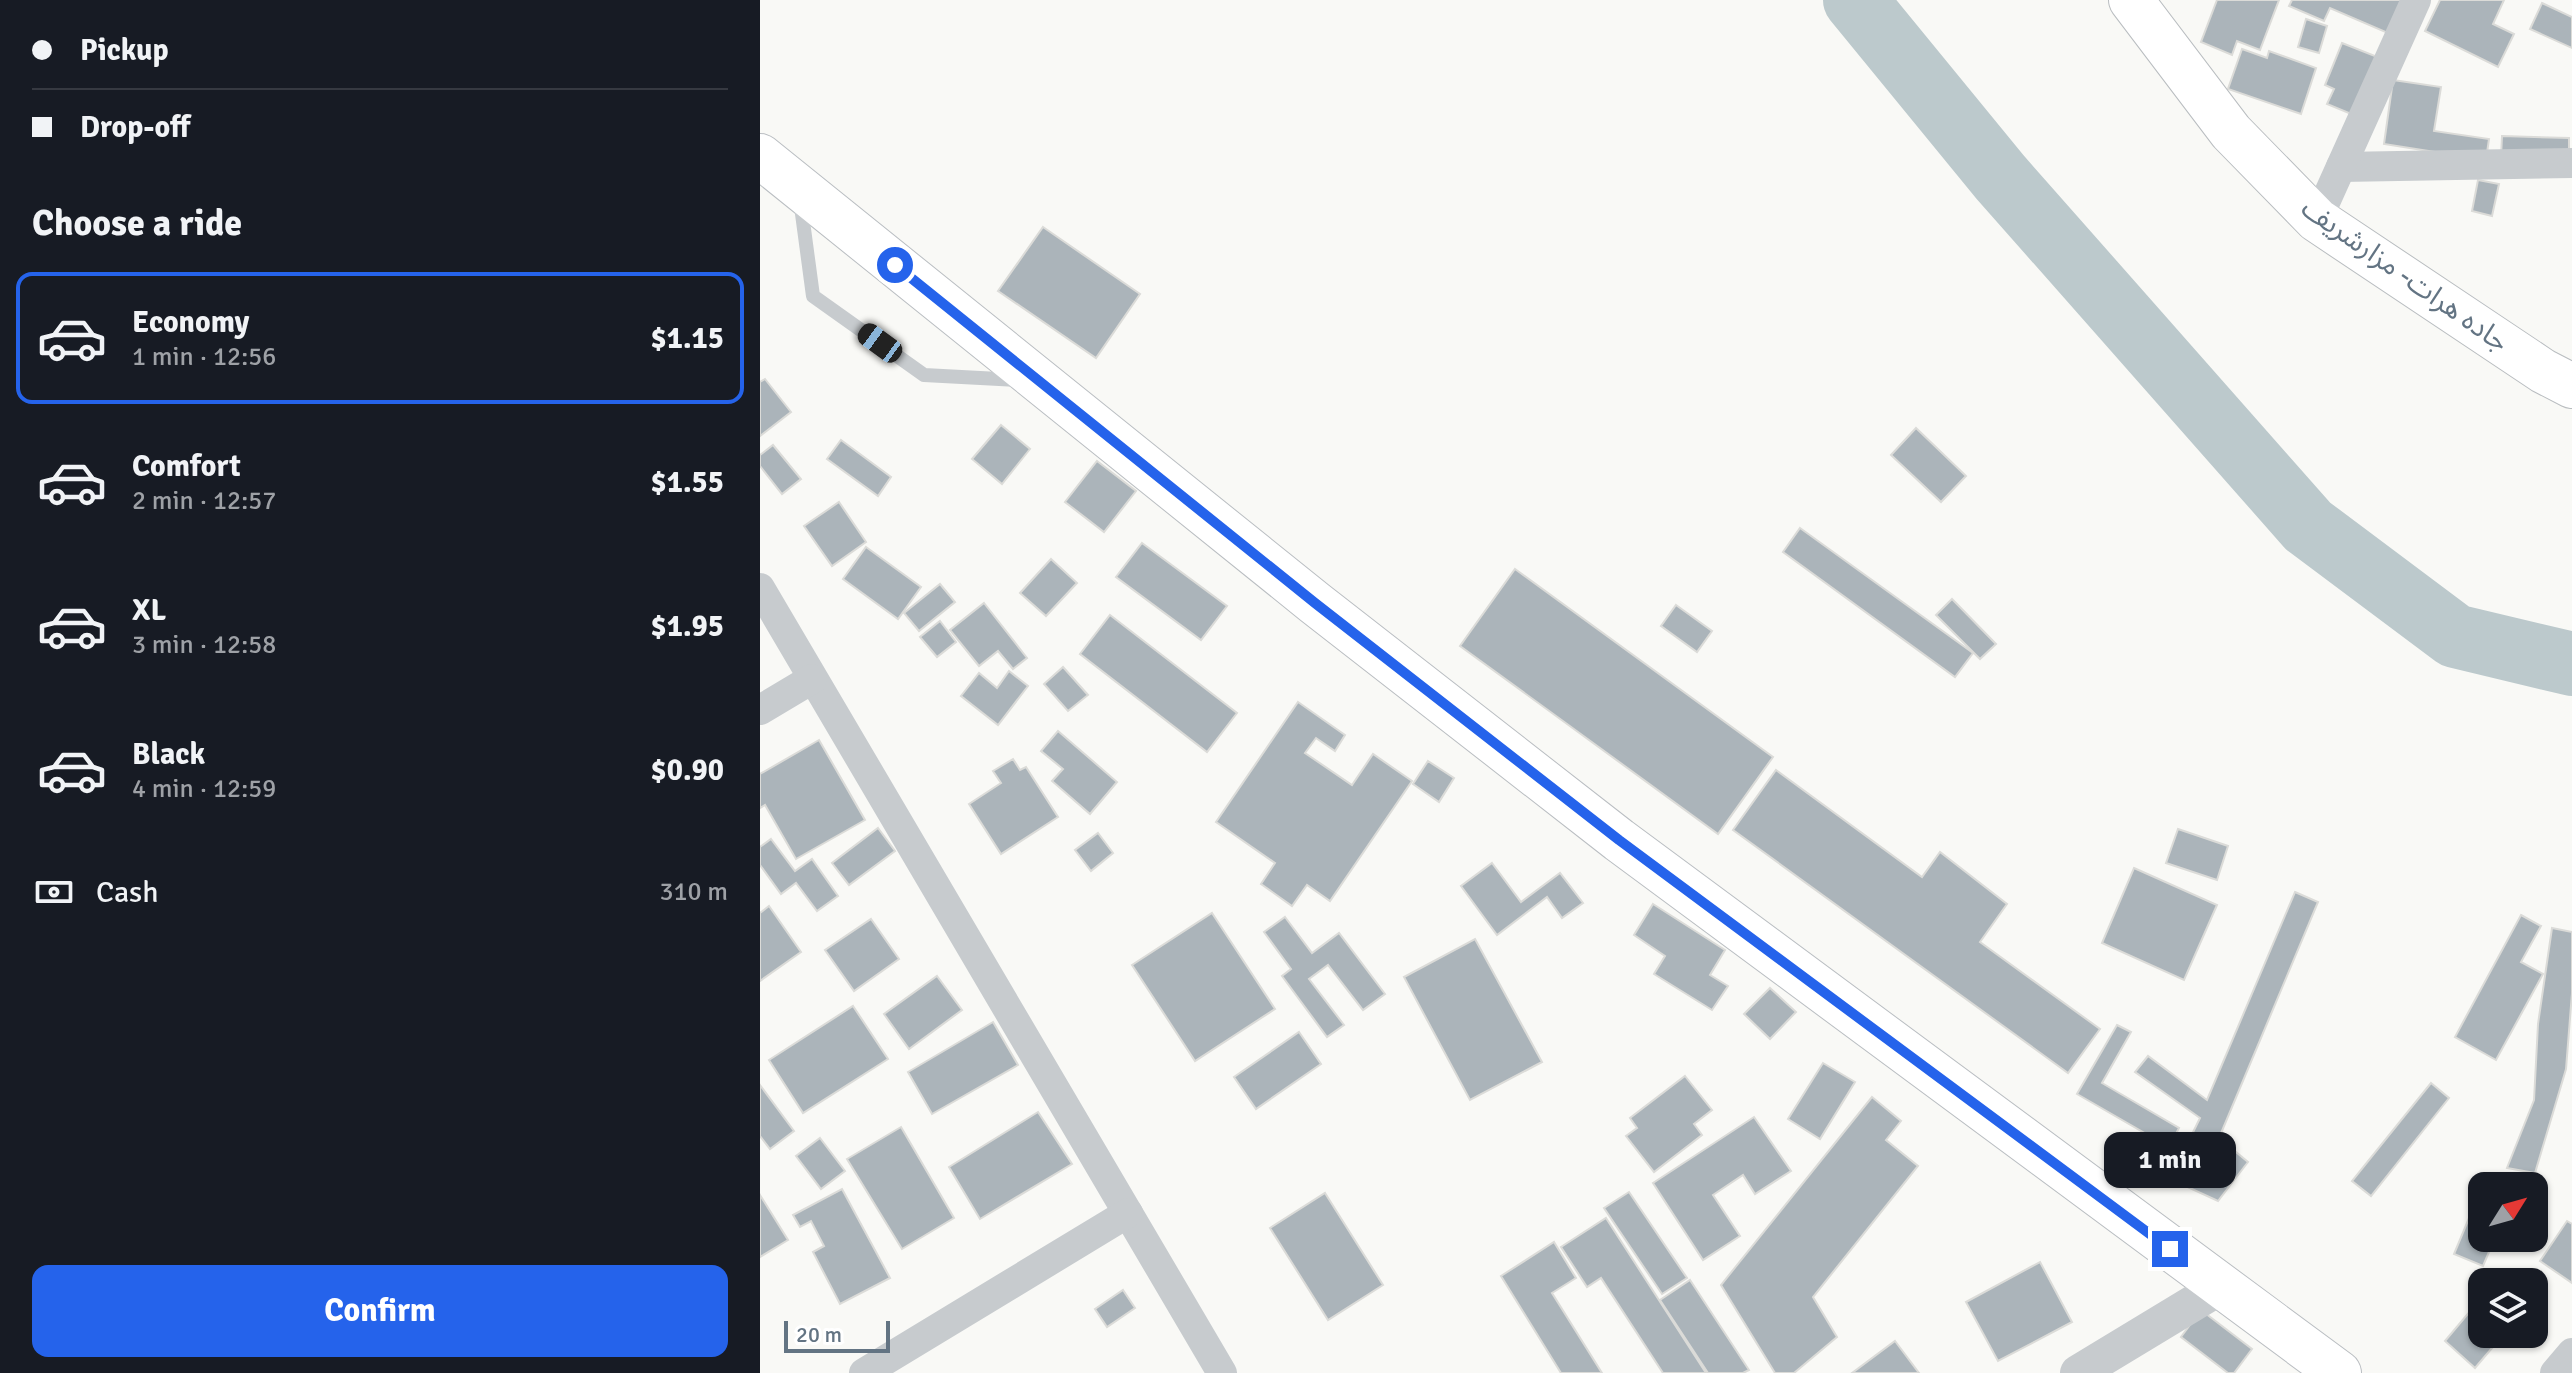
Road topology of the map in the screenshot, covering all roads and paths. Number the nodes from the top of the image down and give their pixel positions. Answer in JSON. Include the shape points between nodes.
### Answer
{"nodes":[{"id":1,"x":2131,"y":0,"type":"edge"},
{"id":2,"x":2416,"y":0,"type":"edge"},
{"id":3,"x":760,"y":156,"type":"edge"},
{"id":4,"x":2572,"y":163,"type":"edge"},
{"id":5,"x":2341,"y":167,"type":"junction"},
{"id":6,"x":798,"y":187,"type":"junction"},
{"id":7,"x":2317,"y":220,"type":"junction"},
{"id":8,"x":1040,"y":381,"type":"junction"},
{"id":9,"x":2572,"y":386,"type":"edge"},
{"id":10,"x":760,"y":588,"type":"edge"},
{"id":11,"x":812,"y":679,"type":"junction"},
{"id":12,"x":760,"y":710,"type":"edge"},
{"id":13,"x":1128,"y":1213,"type":"junction"},
{"id":14,"x":2220,"y":1287,"type":"junction"},
{"id":15,"x":2572,"y":1353,"type":"edge"},
{"id":16,"x":2096,"y":1369,"type":"edge"},
{"id":17,"x":864,"y":1373,"type":"edge"},
{"id":18,"x":1222,"y":1373,"type":"edge"},
{"id":19,"x":2339,"y":1373,"type":"edge"},
{"id":20,"x":2555,"y":1373,"type":"edge"}],
"edges":[{"from":1,"to":7,"type":"main road","name":"جاده هرات- مزارشریف","via":[[2231,132]]},
{"from":2,"to":5,"type":"street"},
{"from":3,"to":6,"type":"main road"},
{"from":4,"to":5,"type":"street"},
{"from":5,"to":7,"type":"street"},
{"from":6,"to":8,"type":"main road"},
{"from":6,"to":8,"type":"lane","via":[[813,296],[924,375]]},
{"from":7,"to":9,"type":"main road","name":"جاده هرات- مزارشریف"},
{"from":8,"to":14,"type":"main road","via":[[1619,840]]},
{"from":10,"to":11,"type":"street"},
{"from":11,"to":12,"type":"street"},
{"from":11,"to":13,"type":"street"},
{"from":13,"to":17,"type":"street"},
{"from":13,"to":18,"type":"street"},
{"from":14,"to":16,"type":"street"},
{"from":14,"to":19,"type":"main road"},
{"from":15,"to":20,"type":"street"}]}
